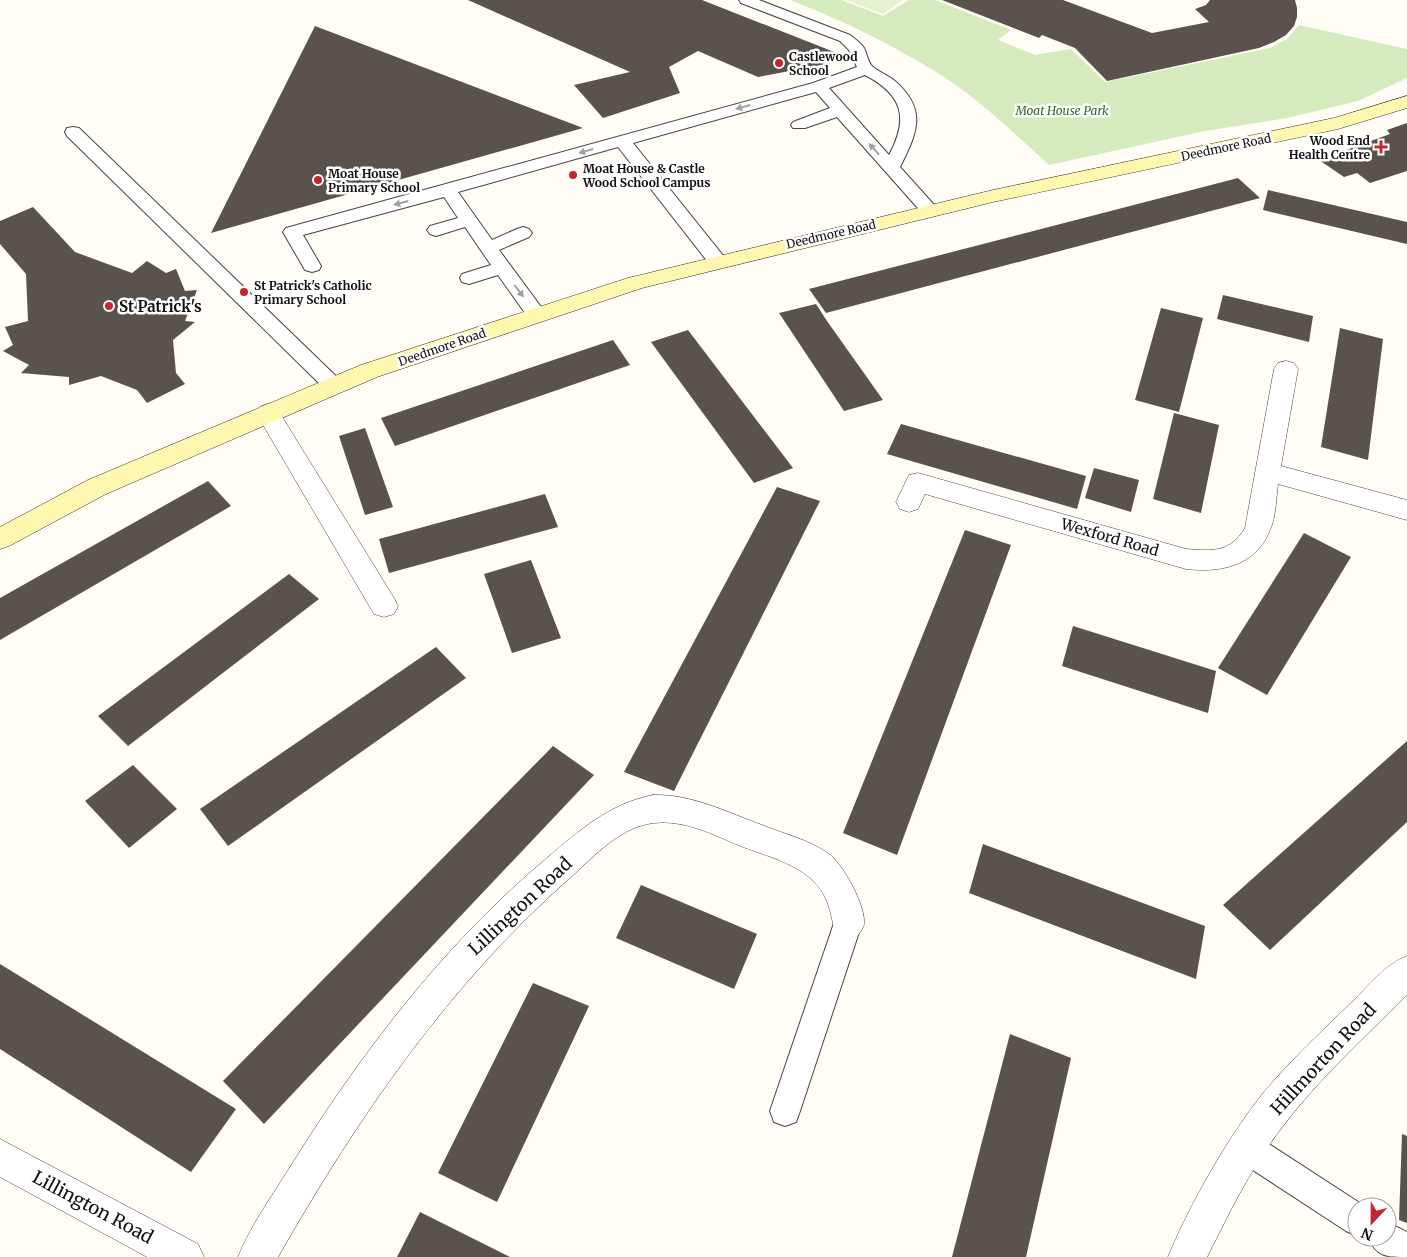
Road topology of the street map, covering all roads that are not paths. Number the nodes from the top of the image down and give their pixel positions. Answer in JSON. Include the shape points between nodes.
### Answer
{"nodes":[{"id":1,"x":746,"y":0,"type":"edge"},
{"id":2,"x":866,"y":69,"type":"junction"},
{"id":3,"x":819,"y":86,"type":"junction"},
{"id":4,"x":1407,"y":102,"type":"edge"},
{"id":5,"x":840,"y":110,"type":"junction"},
{"id":6,"x":799,"y":125,"type":"dead end"},
{"id":7,"x":73,"y":132,"type":"dead end"},
{"id":8,"x":622,"y":141,"type":"junction"},
{"id":9,"x":891,"y":168,"type":"junction"},
{"id":10,"x":448,"y":190,"type":"junction"},
{"id":11,"x":930,"y":211,"type":"junction"},
{"id":12,"x":470,"y":220,"type":"junction"},
{"id":13,"x":436,"y":230,"type":"dead end"},
{"id":14,"x":523,"y":233,"type":"dead end"},
{"id":15,"x":488,"y":248,"type":"junction"},
{"id":16,"x":718,"y":262,"type":"junction"},
{"id":17,"x":312,"y":266,"type":"dead end"},
{"id":18,"x":502,"y":268,"type":"junction"},
{"id":19,"x":469,"y":278,"type":"dead end"},
{"id":20,"x":537,"y":315,"type":"junction"},
{"id":21,"x":1286,"y":369,"type":"dead end"},
{"id":22,"x":334,"y":386,"type":"junction"},
{"id":23,"x":268,"y":413,"type":"junction"},
{"id":24,"x":1268,"y":472,"type":"junction"},
{"id":25,"x":909,"y":502,"type":"dead end"},
{"id":26,"x":1407,"y":510,"type":"edge"},
{"id":27,"x":0,"y":540,"type":"edge"},
{"id":28,"x":384,"y":606,"type":"dead end"},
{"id":29,"x":848,"y":923,"type":"joint"},
{"id":30,"x":1407,"y":972,"type":"edge"},
{"id":31,"x":785,"y":1111,"type":"dead end"},
{"id":32,"x":1247,"y":1148,"type":"junction"},
{"id":33,"x":0,"y":1157,"type":"edge"},
{"id":34,"x":1347,"y":1213,"type":"edge"},
{"id":35,"x":185,"y":1257,"type":"edge"},
{"id":36,"x":257,"y":1257,"type":"edge"},
{"id":37,"x":1187,"y":1257,"type":"edge"}],
"edges":[{"from":1,"to":2,"type":"lane","via":[[845,38],[856,48]]},
{"from":2,"to":3,"type":"lane"},
{"from":2,"to":9,"type":"lane","via":[[882,77],[906,103],[909,128]]},
{"from":3,"to":5,"type":"lane"},
{"from":3,"to":8,"type":"lane","one_way":true},
{"from":4,"to":11,"type":"street","name":"Deedmore Road","via":[[1338,123]]},
{"from":5,"to":6,"type":"lane"},
{"from":9,"to":5,"type":"lane","one_way":true},
{"from":7,"to":22,"type":"lane"},
{"from":8,"to":10,"type":"lane","one_way":true},
{"from":8,"to":16,"type":"lane"},
{"from":9,"to":11,"type":"lane"},
{"from":10,"to":12,"type":"lane"},
{"from":10,"to":17,"type":"lane","one_way":true,"via":[[292,232]]},
{"from":11,"to":16,"type":"street","name":"Deedmore Road"},
{"from":12,"to":13,"type":"lane"},
{"from":12,"to":15,"type":"lane"},
{"from":14,"to":15,"type":"lane"},
{"from":15,"to":18,"type":"lane"},
{"from":16,"to":20,"type":"street","name":"Deedmore Road","via":[[636,283]]},
{"from":18,"to":19,"type":"lane"},
{"from":18,"to":20,"type":"lane","one_way":true},
{"from":20,"to":22,"type":"street","name":"Deedmore Road","via":[[369,371]]},
{"from":21,"to":24,"type":"street","name":"Wexford Road"},
{"from":22,"to":23,"type":"street","name":"Deedmore Road"},
{"from":23,"to":27,"type":"street","name":"Deedmore Road","via":[[97,487]]},
{"from":23,"to":28,"type":"street"},
{"from":24,"to":25,"type":"street","name":"Wexford Road","via":[[1258,528],[1252,539],[1245,549],[1236,554],[1214,560],[1186,559],[918,482]]},
{"from":24,"to":26,"type":"street"},
{"from":29,"to":31,"type":"lane"},
{"from":29,"to":36,"type":"street","name":"Lillington Road","via":[[838,886],[826,870],[806,857],[700,816],[676,810],[653,809],[628,815],[602,831],[516,904],[462,961],[396,1041],[347,1109]]},
{"from":30,"to":32,"type":"street","name":"Hillmorton Road","via":[[1310,1068],[1275,1107]]},
{"from":32,"to":34,"type":"lane"},
{"from":32,"to":37,"type":"street","name":"Hillmorton Road"},
{"from":33,"to":35,"type":"street","name":"Lillington Road"}]}
